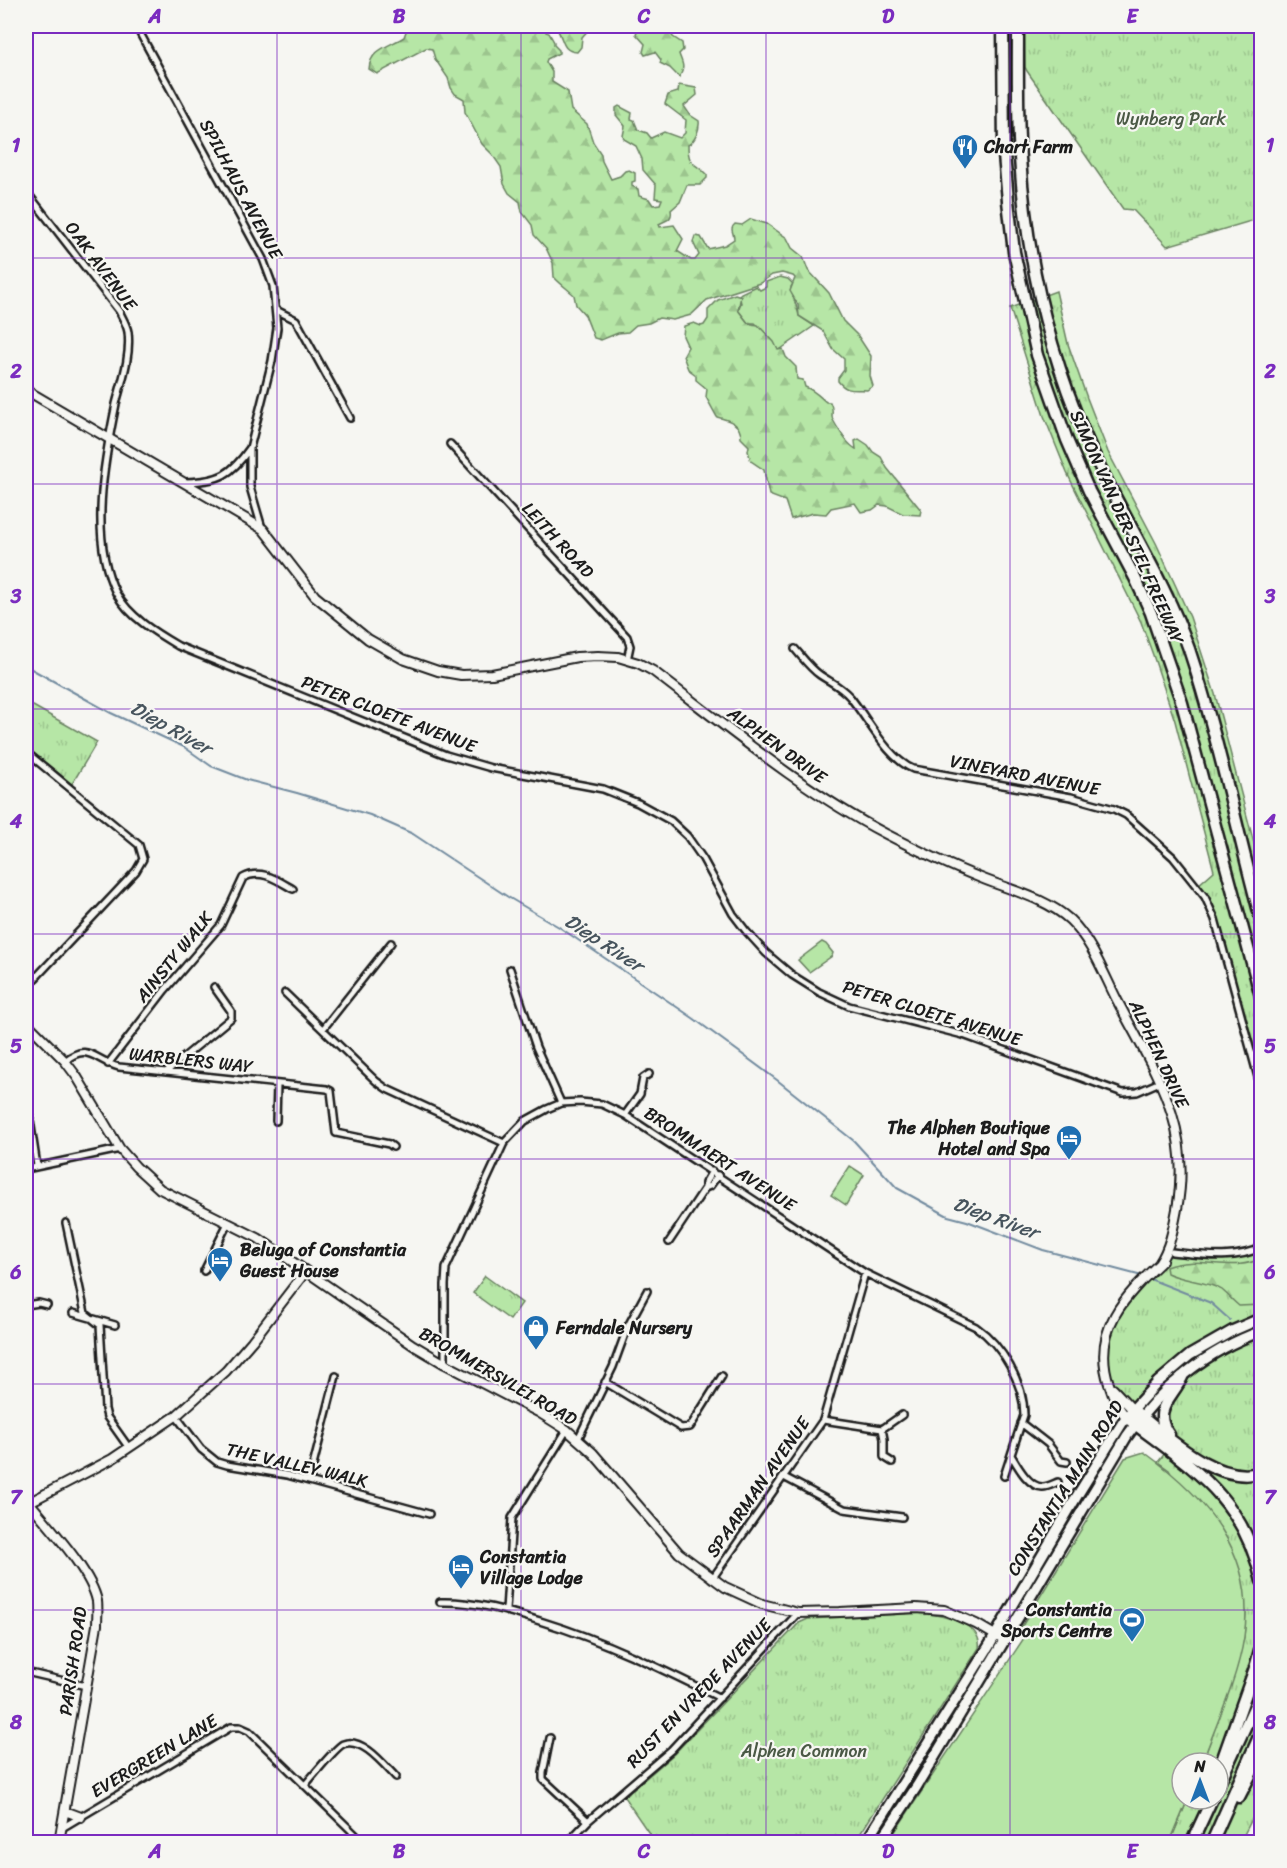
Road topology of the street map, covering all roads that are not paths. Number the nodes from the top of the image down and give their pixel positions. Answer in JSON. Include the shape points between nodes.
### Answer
{"nodes":[{"id":1,"x":136,"y":26,"type":"edge"},
{"id":2,"x":1003,"y":26,"type":"edge"},
{"id":3,"x":1018,"y":26,"type":"edge"},
{"id":4,"x":26,"y":191,"type":"edge"},
{"id":5,"x":276,"y":310,"type":"junction"},
{"id":6,"x":26,"y":390,"type":"edge"},
{"id":7,"x":350,"y":418,"type":"dead end"},
{"id":8,"x":109,"y":438,"type":"junction"},
{"id":9,"x":450,"y":444,"type":"dead end"},
{"id":10,"x":250,"y":448,"type":"junction"},
{"id":11,"x":185,"y":483,"type":"junction"},
{"id":12,"x":262,"y":529,"type":"junction"},
{"id":13,"x":795,"y":649,"type":"dead end"},
{"id":14,"x":627,"y":660,"type":"junction"},
{"id":15,"x":26,"y":752,"type":"edge"},
{"id":16,"x":293,"y":889,"type":"dead end"},
{"id":17,"x":1262,"y":923,"type":"edge"},
{"id":18,"x":391,"y":942,"type":"dead end"},
{"id":19,"x":510,"y":969,"type":"dead end"},
{"id":20,"x":214,"y":987,"type":"dead end"},
{"id":21,"x":26,"y":988,"type":"edge"},
{"id":22,"x":285,"y":993,"type":"dead end"},
{"id":23,"x":1262,"y":1000,"type":"edge"},
{"id":24,"x":26,"y":1022,"type":"edge"},
{"id":25,"x":323,"y":1029,"type":"junction"},
{"id":26,"x":65,"y":1061,"type":"junction"},
{"id":27,"x":108,"y":1064,"type":"junction"},
{"id":28,"x":166,"y":1072,"type":"junction"},
{"id":29,"x":650,"y":1074,"type":"dead end"},
{"id":30,"x":1160,"y":1082,"type":"junction"},
{"id":31,"x":277,"y":1084,"type":"junction"},
{"id":32,"x":1262,"y":1092,"type":"edge"},
{"id":33,"x":26,"y":1094,"type":"edge"},
{"id":34,"x":561,"y":1103,"type":"junction"},
{"id":35,"x":625,"y":1115,"type":"junction"},
{"id":36,"x":276,"y":1121,"type":"dead end"},
{"id":37,"x":504,"y":1143,"type":"junction"},
{"id":38,"x":393,"y":1148,"type":"dead end"},
{"id":39,"x":120,"y":1149,"type":"junction"},
{"id":40,"x":37,"y":1166,"type":"junction"},
{"id":41,"x":26,"y":1169,"type":"edge"},
{"id":42,"x":715,"y":1173,"type":"junction"},
{"id":43,"x":66,"y":1223,"type":"dead end"},
{"id":44,"x":228,"y":1223,"type":"junction"},
{"id":45,"x":669,"y":1242,"type":"dead end"},
{"id":46,"x":1262,"y":1247,"type":"edge"},
{"id":47,"x":1173,"y":1250,"type":"junction"},
{"id":48,"x":204,"y":1271,"type":"dead end"},
{"id":49,"x":306,"y":1271,"type":"junction"},
{"id":50,"x":865,"y":1273,"type":"junction"},
{"id":51,"x":647,"y":1291,"type":"dead end"},
{"id":52,"x":26,"y":1305,"type":"edge"},
{"id":53,"x":47,"y":1305,"type":"dead end"},
{"id":54,"x":73,"y":1313,"type":"dead end"},
{"id":55,"x":1262,"y":1318,"type":"edge"},
{"id":56,"x":93,"y":1319,"type":"junction"},
{"id":57,"x":115,"y":1325,"type":"dead end"},
{"id":58,"x":1262,"y":1331,"type":"edge"},
{"id":59,"x":445,"y":1364,"type":"junction"},
{"id":60,"x":336,"y":1376,"type":"dead end"},
{"id":61,"x":722,"y":1376,"type":"dead end"},
{"id":62,"x":1182,"y":1377,"type":"junction"},
{"id":63,"x":605,"y":1382,"type":"junction"},
{"id":64,"x":902,"y":1415,"type":"dead end"},
{"id":65,"x":176,"y":1416,"type":"junction"},
{"id":66,"x":1134,"y":1417,"type":"junction"},
{"id":67,"x":823,"y":1420,"type":"junction"},
{"id":68,"x":1021,"y":1423,"type":"junction"},
{"id":69,"x":882,"y":1429,"type":"junction"},
{"id":70,"x":567,"y":1430,"type":"junction"},
{"id":71,"x":578,"y":1439,"type":"junction"},
{"id":72,"x":1175,"y":1442,"type":"junction"},
{"id":73,"x":129,"y":1448,"type":"junction"},
{"id":74,"x":1011,"y":1455,"type":"junction"},
{"id":75,"x":892,"y":1462,"type":"dead end"},
{"id":76,"x":1067,"y":1462,"type":"dead end"},
{"id":77,"x":1262,"y":1472,"type":"edge"},
{"id":78,"x":1004,"y":1476,"type":"dead end"},
{"id":79,"x":784,"y":1477,"type":"junction"},
{"id":80,"x":309,"y":1481,"type":"junction"},
{"id":81,"x":1058,"y":1482,"type":"dead end"},
{"id":82,"x":27,"y":1502,"type":"edge"},
{"id":83,"x":429,"y":1514,"type":"dead end"},
{"id":84,"x":902,"y":1517,"type":"dead end"},
{"id":85,"x":712,"y":1579,"type":"junction"},
{"id":86,"x":1262,"y":1581,"type":"edge"},
{"id":87,"x":440,"y":1602,"type":"dead end"},
{"id":88,"x":506,"y":1610,"type":"junction"},
{"id":89,"x":798,"y":1612,"type":"junction"},
{"id":90,"x":995,"y":1635,"type":"junction"},
{"id":91,"x":1005,"y":1641,"type":"junction"},
{"id":92,"x":1262,"y":1643,"type":"edge"},
{"id":93,"x":26,"y":1672,"type":"edge"},
{"id":94,"x":86,"y":1686,"type":"junction"},
{"id":95,"x":1262,"y":1690,"type":"edge"},
{"id":96,"x":720,"y":1698,"type":"junction"},
{"id":97,"x":1262,"y":1730,"type":"edge"},
{"id":98,"x":550,"y":1738,"type":"dead end"},
{"id":99,"x":1225,"y":1751,"type":"edge"},
{"id":100,"x":1262,"y":1752,"type":"edge"},
{"id":101,"x":1230,"y":1759,"type":"edge"},
{"id":102,"x":396,"y":1777,"type":"dead end"},
{"id":103,"x":304,"y":1785,"type":"junction"},
{"id":104,"x":65,"y":1810,"type":"junction"},
{"id":105,"x":1205,"y":1811,"type":"edge"},
{"id":106,"x":1225,"y":1814,"type":"junction"},
{"id":107,"x":81,"y":1817,"type":"junction"},
{"id":108,"x":588,"y":1821,"type":"junction"},
{"id":109,"x":62,"y":1828,"type":"junction"},
{"id":110,"x":1194,"y":1837,"type":"edge"},
{"id":111,"x":59,"y":1842,"type":"edge"},
{"id":112,"x":363,"y":1842,"type":"edge"},
{"id":113,"x":568,"y":1842,"type":"edge"},
{"id":114,"x":866,"y":1842,"type":"edge"},
{"id":115,"x":880,"y":1842,"type":"edge"},
{"id":116,"x":1212,"y":1842,"type":"edge"}],
"edges":[{"from":1,"to":5,"type":"street","name":"SPILHAUS AVENUE","via":[[262,259],[273,286]]},
{"from":2,"to":23,"type":"highway","name":"SIMON VAN DER STEL FREEWAY","via":[[1004,154],[1014,252],[1037,355],[1066,440],[1135,578],[1168,657]]},
{"from":3,"to":17,"type":"highway","name":"SIMON VAN DER STEL FREEWAY","via":[[1020,156],[1030,249],[1040,297],[1085,436],[1170,602],[1189,648]]},
{"from":4,"to":8,"type":"street","name":"OAK AVENUE","via":[[119,311],[128,330],[128,353]]},
{"from":5,"to":7,"type":"street","via":[[297,320]]},
{"from":5,"to":10,"type":"street","name":"SPILHAUS AVENUE","via":[[272,361]]},
{"from":6,"to":8,"type":"street","name":"ALPHEN DRIVE"},
{"from":8,"to":11,"type":"street","name":"ALPHEN DRIVE"},
{"from":8,"to":30,"type":"street","name":"PETER CLOETE AVENUE","via":[[100,528],[102,553],[117,594],[133,615],[160,635],[178,646],[468,763],[603,789],[638,803],[671,821],[687,836],[733,914],[766,953],[792,975],[849,1006],[963,1035],[1123,1093],[1137,1092]]},
{"from":9,"to":14,"type":"street","name":"LEITH ROAD","via":[[627,637]]},
{"from":10,"to":11,"type":"street","name":"SPILHAUS AVENUE","via":[[228,474]]},
{"from":10,"to":12,"type":"street","name":"SPILHAUS AVENUE","via":[[250,487]]},
{"from":11,"to":12,"type":"street","name":"ALPHEN DRIVE"},
{"from":12,"to":14,"type":"street","name":"ALPHEN DRIVE","via":[[305,586],[329,609],[385,650],[424,667],[449,674],[477,675],[577,657]]},
{"from":13,"to":32,"type":"street","name":"VINEYARD AVENUE","via":[[818,674],[850,697],[906,766],[1071,797],[1114,809],[1173,857],[1205,897],[1215,920]]},
{"from":14,"to":30,"type":"street","name":"ALPHEN DRIVE","via":[[653,671],[793,778],[884,833],[944,863],[1038,900],[1063,915],[1087,942]]},
{"from":15,"to":21,"type":"street","via":[[139,845],[142,859],[136,871]]},
{"from":16,"to":27,"type":"street","name":"AINSTY WALK","via":[[269,876],[250,874],[243,878],[221,925]]},
{"from":18,"to":25,"type":"street"},
{"from":19,"to":34,"type":"street"},
{"from":20,"to":28,"type":"street","via":[[231,1011],[231,1018]]},
{"from":22,"to":25,"type":"street"},
{"from":24,"to":26,"type":"street","name":"BROMMERSVLEI ROAD"},
{"from":25,"to":37,"type":"street","via":[[387,1089]]},
{"from":26,"to":27,"type":"street","name":"WARBLERS WAY","via":[[80,1051]]},
{"from":26,"to":39,"type":"street","name":"BROMMERSVLEI ROAD"},
{"from":27,"to":28,"type":"street","name":"WARBLERS WAY"},
{"from":28,"to":31,"type":"street","name":"WARBLERS WAY"},
{"from":29,"to":35,"type":"street","via":[[643,1078],[640,1094]]},
{"from":30,"to":47,"type":"street","name":"ALPHEN DRIVE","via":[[1172,1113],[1182,1159]]},
{"from":31,"to":36,"type":"street"},
{"from":31,"to":38,"type":"street","name":"WARBLERS WAY","via":[[331,1091],[336,1133]]},
{"from":33,"to":40,"type":"street"},
{"from":34,"to":35,"type":"street","name":"BROMMAERT AVENUE","via":[[602,1104]]},
{"from":34,"to":37,"type":"street","name":"BROMMAERT AVENUE","via":[[525,1121]]},
{"from":35,"to":42,"type":"street","name":"BROMMAERT AVENUE"},
{"from":37,"to":59,"type":"street","name":"BROMMAERT AVENUE","via":[[446,1268]]},
{"from":39,"to":40,"type":"street"},
{"from":39,"to":44,"type":"street","name":"BROMMERSVLEI ROAD","via":[[160,1189]]},
{"from":40,"to":41,"type":"street"},
{"from":42,"to":45,"type":"street"},
{"from":42,"to":50,"type":"street","name":"BROMMAERT AVENUE"},
{"from":43,"to":56,"type":"street","via":[[85,1313]]},
{"from":44,"to":48,"type":"street"},
{"from":44,"to":49,"type":"street","name":"BROMMERSVLEI ROAD"},
{"from":46,"to":47,"type":"street","via":[[1234,1256]]},
{"from":47,"to":66,"type":"street","via":[[1125,1299],[1108,1329],[1103,1354],[1110,1386]]},
{"from":49,"to":59,"type":"street","name":"BROMMERSVLEI ROAD"},
{"from":49,"to":65,"type":"street","via":[[226,1371]]},
{"from":50,"to":67,"type":"street","name":"SPAARMAN AVENUE"},
{"from":50,"to":68,"type":"street","name":"BROMMAERT AVENUE","via":[[976,1327],[992,1339],[1020,1391],[1024,1407]]},
{"from":51,"to":63,"type":"street"},
{"from":52,"to":53,"type":"street"},
{"from":54,"to":56,"type":"street"},
{"from":55,"to":66,"type":"main road","name":"CONSTANTIA MAIN ROAD","via":[[1222,1335],[1190,1355],[1158,1382]]},
{"from":56,"to":57,"type":"street"},
{"from":56,"to":73,"type":"street","via":[[100,1325],[107,1417]]},
{"from":58,"to":62,"type":"main road","name":"CONSTANTIA MAIN ROAD","via":[[1212,1355]]},
{"from":59,"to":70,"type":"street","name":"BROMMERSVLEI ROAD"},
{"from":60,"to":80,"type":"street"},
{"from":61,"to":63,"type":"street","via":[[690,1428],[681,1428]]},
{"from":62,"to":66,"type":"main road","name":"CONSTANTIA MAIN ROAD"},
{"from":62,"to":72,"type":"highway","via":[[1162,1414],[1165,1428]]},
{"from":63,"to":71,"type":"street"},
{"from":64,"to":69,"type":"street"},
{"from":65,"to":73,"type":"street"},
{"from":65,"to":80,"type":"street","name":"THE VALLEY WALK","via":[[201,1449],[217,1462]]},
{"from":66,"to":72,"type":"highway"},
{"from":66,"to":86,"type":"highway","via":[[1227,1502],[1250,1541]]},
{"from":66,"to":90,"type":"main road","name":"CONSTANTIA MAIN ROAD","via":[[1077,1496]]},
{"from":66,"to":91,"type":"main road","name":"CONSTANTIA MAIN ROAD"},
{"from":67,"to":69,"type":"street"},
{"from":67,"to":79,"type":"street","name":"SPAARMAN AVENUE"},
{"from":68,"to":74,"type":"street","name":"BROMMAERT AVENUE"},
{"from":68,"to":76,"type":"street","via":[[1048,1444],[1061,1461]]},
{"from":69,"to":75,"type":"street","via":[[884,1457]]},
{"from":70,"to":71,"type":"street","name":"BROMMERSVLEI ROAD"},
{"from":70,"to":88,"type":"street","via":[[512,1518]]},
{"from":71,"to":85,"type":"street","name":"BROMMERSVLEI ROAD","via":[[663,1536]]},
{"from":72,"to":77,"type":"highway","via":[[1223,1472]]},
{"from":73,"to":82,"type":"street"},
{"from":74,"to":78,"type":"street","name":"BROMMAERT AVENUE"},
{"from":74,"to":81,"type":"street","via":[[1038,1486]]},
{"from":79,"to":84,"type":"street","via":[[843,1509]]},
{"from":79,"to":85,"type":"street","name":"SPAARMAN AVENUE"},
{"from":80,"to":83,"type":"street","name":"THE VALLEY WALK"},
{"from":82,"to":94,"type":"street","name":"PARISH ROAD","via":[[84,1572],[96,1600]]},
{"from":85,"to":89,"type":"street","name":"BROMMERSVLEI ROAD","via":[[753,1600]]},
{"from":87,"to":88,"type":"street","via":[[470,1602]]},
{"from":88,"to":96,"type":"street","via":[[606,1644]]},
{"from":89,"to":90,"type":"street","name":"BROMMERSVLEI ROAD","via":[[931,1608],[956,1614]]},
{"from":89,"to":96,"type":"street","name":"RUST EN VREDE AVENUE"},
{"from":90,"to":91,"type":"street","name":"BROMMERSVLEI ROAD"},
{"from":90,"to":114,"type":"main road","name":"CONSTANTIA MAIN ROAD"},
{"from":91,"to":115,"type":"main road","name":"CONSTANTIA MAIN ROAD"},
{"from":92,"to":99,"type":"highway"},
{"from":93,"to":94,"type":"street"},
{"from":94,"to":104,"type":"street","name":"PARISH ROAD"},
{"from":95,"to":101,"type":"highway"},
{"from":96,"to":108,"type":"street","name":"RUST EN VREDE AVENUE","via":[[671,1750]]},
{"from":97,"to":106,"type":"highway"},
{"from":98,"to":108,"type":"street","via":[[543,1779]]},
{"from":100,"to":106,"type":"highway","via":[[1241,1794]]},
{"from":102,"to":103,"type":"street","via":[[372,1752],[349,1743],[339,1747]]},
{"from":103,"to":107,"type":"street","name":"EVERGREEN LANE","via":[[249,1731],[231,1727]]},
{"from":103,"to":112,"type":"street","name":"EVERGREEN LANE"},
{"from":104,"to":107,"type":"street"},
{"from":104,"to":109,"type":"street","name":"PARISH ROAD"},
{"from":105,"to":110,"type":"highway"},
{"from":106,"to":116,"type":"highway"},
{"from":107,"to":109,"type":"street","name":"EVERGREEN LANE"},
{"from":108,"to":113,"type":"street","name":"RUST EN VREDE AVENUE"},
{"from":109,"to":111,"type":"street","name":"PARISH ROAD"}]}
